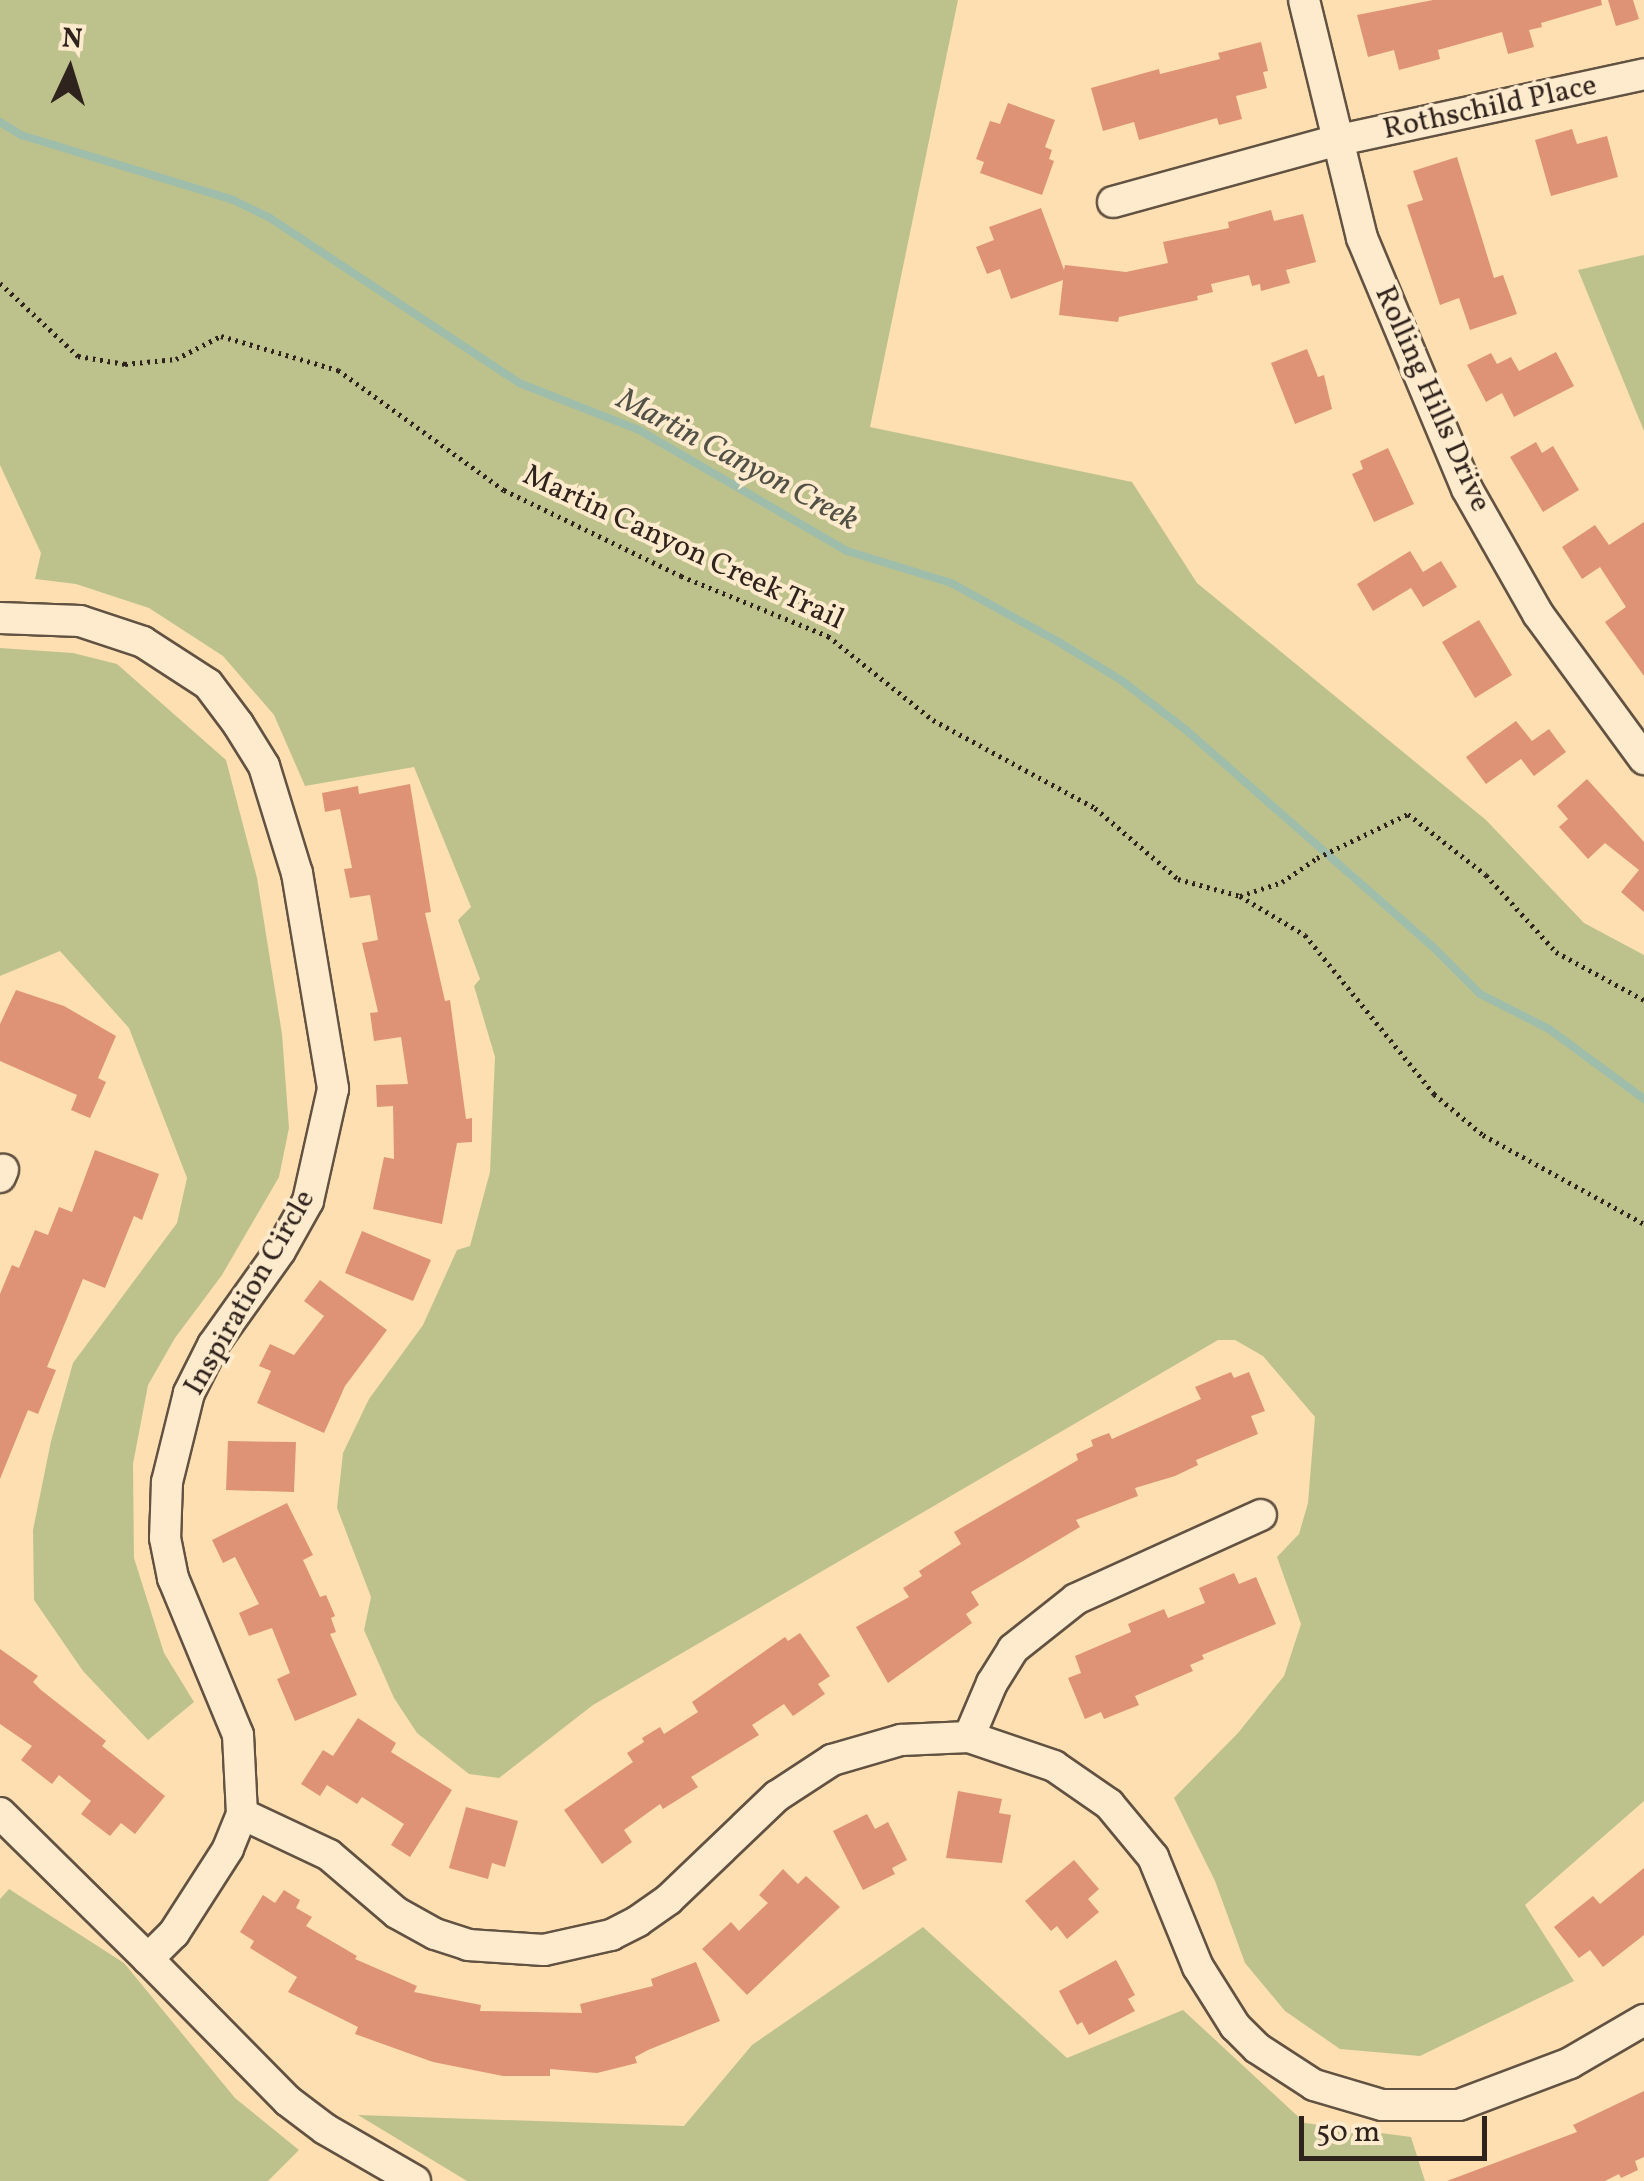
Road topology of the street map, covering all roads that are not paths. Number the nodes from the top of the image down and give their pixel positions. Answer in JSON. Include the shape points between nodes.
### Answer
{"nodes":[{"id":1,"x":1304,"y":0,"type":"edge"},
{"id":2,"x":1644,"y":74,"type":"edge"},
{"id":3,"x":1335,"y":142,"type":"junction"},
{"id":4,"x":1113,"y":202,"type":"dead end"},
{"id":5,"x":0,"y":618,"type":"edge"},
{"id":6,"x":1644,"y":759,"type":"edge"},
{"id":7,"x":1261,"y":1515,"type":"dead end"},
{"id":8,"x":969,"y":1737,"type":"junction"},
{"id":9,"x":0,"y":1813,"type":"edge"},
{"id":10,"x":242,"y":1814,"type":"junction"},
{"id":11,"x":148,"y":1959,"type":"junction"},
{"id":12,"x":1644,"y":2020,"type":"edge"},
{"id":13,"x":415,"y":2181,"type":"edge"}],
"edges":[{"from":1,"to":3,"type":"street","name":"Rolling Hills Drive"},
{"from":2,"to":3,"type":"street","name":"Rothschild Place"},
{"from":3,"to":4,"type":"street","name":"Rothschild Place"},
{"from":3,"to":6,"type":"street","name":"Rolling Hills Drive","via":[[1362,238],[1467,489],[1538,614]]},
{"from":5,"to":10,"type":"street","name":"Inspiration Circle","via":[[47,617],[113,631],[143,642],[208,684],[264,766],[298,873],[332,1089],[322,1155],[308,1201],[280,1252],[213,1345],[189,1393],[167,1482],[165,1538],[173,1578],[238,1736]]},
{"from":7,"to":8,"type":"street","via":[[1076,1599],[1013,1649]]},
{"from":8,"to":10,"type":"street","via":[[901,1740],[832,1760],[776,1796],[638,1921],[611,1935],[544,1950],[468,1945],[435,1934],[397,1913],[329,1855]]},
{"from":8,"to":12,"type":"street","via":[[1054,1766],[1109,1804],[1153,1857],[1198,1967],[1235,2026],[1314,2086],[1382,2105],[1459,2105],[1570,2063]]},
{"from":9,"to":11,"type":"street"},
{"from":10,"to":11,"type":"street","name":"Inspiration Circle","via":[[228,1849],[174,1934]]},
{"from":11,"to":13,"type":"street","via":[[288,2101]]}]}
